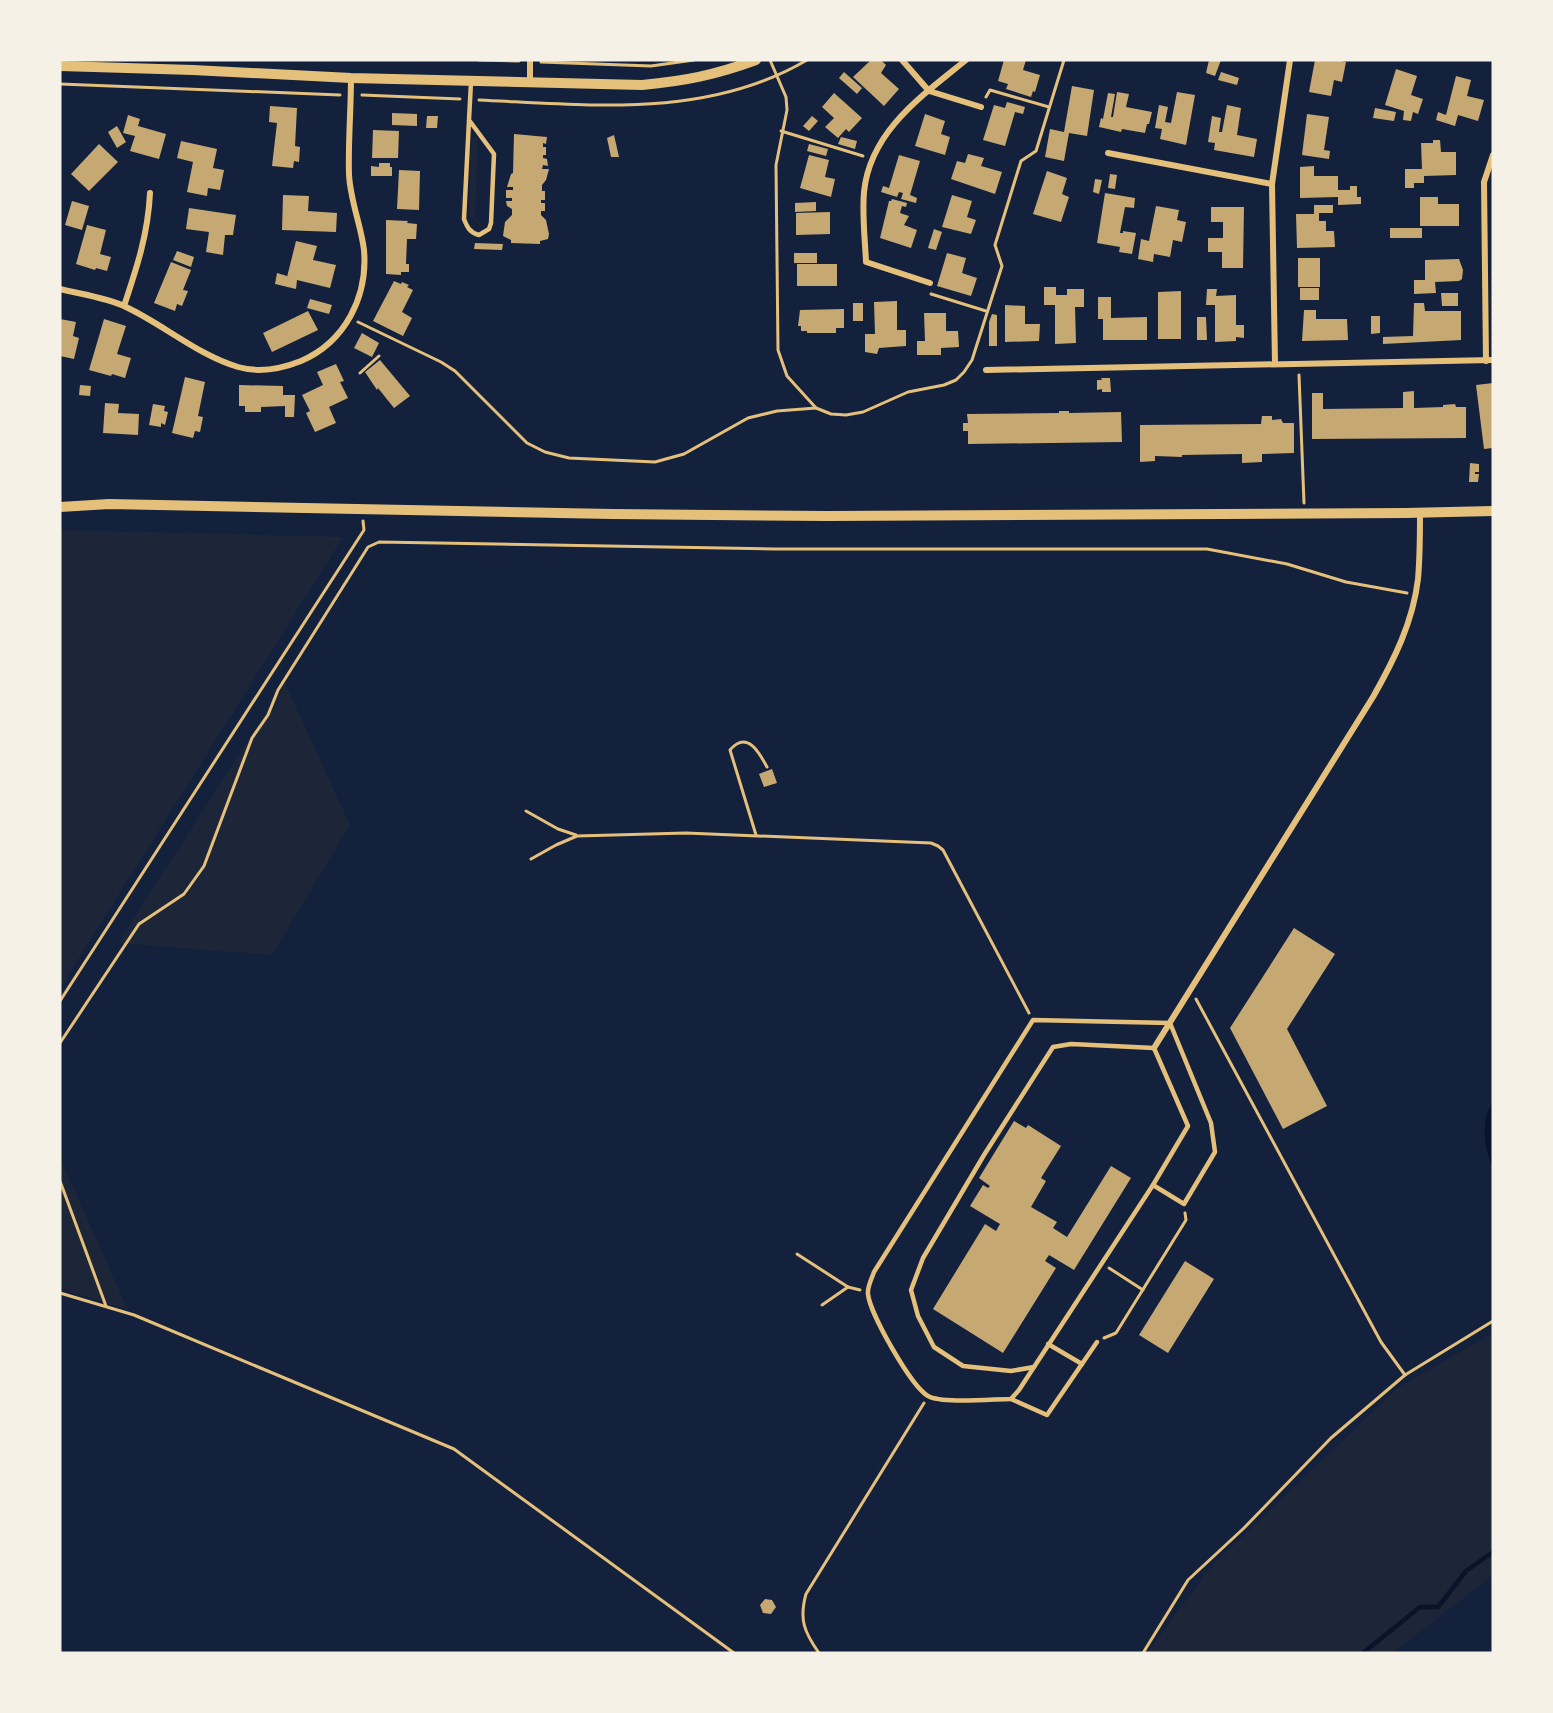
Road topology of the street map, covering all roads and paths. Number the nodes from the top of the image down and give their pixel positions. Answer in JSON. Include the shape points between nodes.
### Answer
{"nodes":[{"id":1,"x":479,"y":60,"type":"edge"},
{"id":2,"x":694,"y":60,"type":"edge"},
{"id":3,"x":756,"y":60,"type":"edge"},
{"id":4,"x":902,"y":60,"type":"edge"},
{"id":5,"x":966,"y":60,"type":"edge"},
{"id":6,"x":1290,"y":60,"type":"edge"},
{"id":7,"x":530,"y":61,"type":"edge"},
{"id":8,"x":193,"y":65,"type":"edge"},
{"id":9,"x":60,"y":66,"type":"edge"},
{"id":10,"x":351,"y":78,"type":"junction"},
{"id":11,"x":471,"y":82,"type":"junction"},
{"id":12,"x":530,"y":84,"type":"junction"},
{"id":13,"x":928,"y":91,"type":"junction"},
{"id":14,"x":981,"y":106,"type":"joint"},
{"id":15,"x":1049,"y":107,"type":"dead end"},
{"id":16,"x":469,"y":120,"type":"junction"},
{"id":17,"x":781,"y":131,"type":"dead end"},
{"id":18,"x":1108,"y":153,"type":"dead end"},
{"id":19,"x":1493,"y":155,"type":"edge"},
{"id":20,"x":872,"y":159,"type":"junction"},
{"id":21,"x":1272,"y":184,"type":"junction"},
{"id":22,"x":150,"y":193,"type":"dead end"},
{"id":23,"x":930,"y":283,"type":"joint"},
{"id":24,"x":60,"y":290,"type":"edge"},
{"id":25,"x":124,"y":306,"type":"junction"},
{"id":26,"x":986,"y":311,"type":"dead end"},
{"id":27,"x":351,"y":318,"type":"junction"},
{"id":28,"x":379,"y":356,"type":"dead end"},
{"id":29,"x":1490,"y":360,"type":"edge"},
{"id":30,"x":1275,"y":364,"type":"junction"},
{"id":31,"x":1299,"y":364,"type":"junction"},
{"id":32,"x":986,"y":370,"type":"dead end"},
{"id":33,"x":360,"y":373,"type":"dead end"},
{"id":34,"x":816,"y":408,"type":"dead end"},
{"id":35,"x":60,"y":499,"type":"edge"},
{"id":36,"x":109,"y":504,"type":"junction"},
{"id":37,"x":60,"y":507,"type":"edge"},
{"id":38,"x":363,"y":510,"type":"junction"},
{"id":39,"x":1493,"y":511,"type":"edge"},
{"id":40,"x":1305,"y":513,"type":"junction"},
{"id":41,"x":1420,"y":513,"type":"junction"},
{"id":42,"x":1414,"y":594,"type":"junction"},
{"id":43,"x":767,"y":767,"type":"dead end"},
{"id":44,"x":526,"y":811,"type":"dead end"},
{"id":45,"x":756,"y":835,"type":"junction"},
{"id":46,"x":577,"y":836,"type":"junction"},
{"id":47,"x":531,"y":859,"type":"dead end"},
{"id":48,"x":1191,"y":990,"type":"junction"},
{"id":49,"x":60,"y":1001,"type":"edge"},
{"id":50,"x":1033,"y":1020,"type":"junction"},
{"id":51,"x":1170,"y":1023,"type":"junction"},
{"id":52,"x":60,"y":1043,"type":"edge"},
{"id":53,"x":1154,"y":1048,"type":"junction"},
{"id":54,"x":60,"y":1181,"type":"edge"},
{"id":55,"x":1153,"y":1185,"type":"junction"},
{"id":56,"x":1184,"y":1204,"type":"junction"},
{"id":57,"x":797,"y":1254,"type":"dead end"},
{"id":58,"x":1101,"y":1263,"type":"junction"},
{"id":59,"x":849,"y":1287,"type":"junction"},
{"id":60,"x":1143,"y":1290,"type":"junction"},
{"id":61,"x":867,"y":1292,"type":"junction"},
{"id":62,"x":60,"y":1293,"type":"edge"},
{"id":63,"x":822,"y":1305,"type":"dead end"},
{"id":64,"x":106,"y":1306,"type":"junction"},
{"id":65,"x":1493,"y":1321,"type":"edge"},
{"id":66,"x":1097,"y":1342,"type":"joint"},
{"id":67,"x":1048,"y":1344,"type":"junction"},
{"id":68,"x":1082,"y":1364,"type":"junction"},
{"id":69,"x":1034,"y":1367,"type":"junction"},
{"id":70,"x":1405,"y":1375,"type":"junction"},
{"id":71,"x":928,"y":1396,"type":"junction"},
{"id":72,"x":1011,"y":1399,"type":"junction"},
{"id":73,"x":734,"y":1653,"type":"edge"},
{"id":74,"x":819,"y":1653,"type":"edge"},
{"id":75,"x":1143,"y":1653,"type":"edge"}],
"edges":[{"from":1,"to":7,"type":"path"},
{"from":2,"to":7,"type":"path","via":[[651,66]]},
{"from":3,"to":12,"type":"street","via":[[688,80],[642,85]]},
{"from":4,"to":13,"type":"street"},
{"from":5,"to":13,"type":"street"},
{"from":6,"to":21,"type":"street"},
{"from":7,"to":12,"type":"street"},
{"from":8,"to":9,"type":"street"},
{"from":8,"to":10,"type":"street"},
{"from":10,"to":11,"type":"street"},
{"from":10,"to":27,"type":"street","via":[[349,176],[364,249],[365,275]]},
{"from":11,"to":12,"type":"street"},
{"from":11,"to":16,"type":"lane"},
{"from":13,"to":14,"type":"street"},
{"from":13,"to":20,"type":"street","via":[[890,128]]},
{"from":14,"to":15,"type":"path","via":[[990,90]]},
{"from":16,"to":16,"type":"lane","via":[[494,154],[491,223],[479,235],[468,229],[464,219]]},
{"from":17,"to":20,"type":"path"},
{"from":18,"to":21,"type":"street"},
{"from":19,"to":29,"type":"street","via":[[1484,182]]},
{"from":20,"to":23,"type":"street","via":[[864,191],[866,262]]},
{"from":21,"to":30,"type":"street"},
{"from":22,"to":25,"type":"street","via":[[143,250]]},
{"from":23,"to":26,"type":"path","via":[[930,293]]},
{"from":24,"to":25,"type":"street"},
{"from":25,"to":27,"type":"street","via":[[219,361],[259,370],[308,358],[335,338]]},
{"from":27,"to":34,"type":"path","via":[[441,362],[455,371],[527,443],[569,458],[655,462],[684,454],[748,418]]},
{"from":28,"to":33,"type":"path"},
{"from":29,"to":31,"type":"street"},
{"from":30,"to":31,"type":"street"},
{"from":30,"to":32,"type":"street"},
{"from":31,"to":40,"type":"path"},
{"from":35,"to":36,"type":"street"},
{"from":36,"to":37,"type":"street"},
{"from":36,"to":38,"type":"street"},
{"from":38,"to":40,"type":"street","via":[[826,516]]},
{"from":38,"to":49,"type":"path","via":[[364,530]]},
{"from":39,"to":41,"type":"street"},
{"from":40,"to":41,"type":"street"},
{"from":41,"to":42,"type":"street"},
{"from":42,"to":48,"type":"street","via":[[1394,662]]},
{"from":42,"to":52,"type":"path","via":[[1207,549],[775,549],[379,542],[369,547],[252,738],[204,866],[184,894],[139,924]]},
{"from":43,"to":45,"type":"path","via":[[751,744],[743,742],[730,750]]},
{"from":44,"to":46,"type":"path"},
{"from":45,"to":46,"type":"path"},
{"from":45,"to":50,"type":"path","via":[[938,846]]},
{"from":46,"to":47,"type":"path"},
{"from":48,"to":51,"type":"street"},
{"from":48,"to":70,"type":"path","via":[[1381,1342]]},
{"from":50,"to":51,"type":"lane"},
{"from":50,"to":61,"type":"lane","via":[[879,1263]]},
{"from":51,"to":53,"type":"street"},
{"from":51,"to":56,"type":"lane","via":[[1211,1123],[1215,1152]]},
{"from":53,"to":55,"type":"lane","via":[[1188,1126]]},
{"from":53,"to":69,"type":"lane","via":[[1071,1044],[1053,1047],[923,1258],[911,1290],[918,1316],[934,1347],[963,1366],[1011,1371]]},
{"from":54,"to":64,"type":"path"},
{"from":55,"to":56,"type":"lane"},
{"from":55,"to":58,"type":"lane"},
{"from":56,"to":60,"type":"path","via":[[1186,1220]]},
{"from":57,"to":59,"type":"path"},
{"from":58,"to":60,"type":"path"},
{"from":58,"to":67,"type":"lane"},
{"from":59,"to":61,"type":"path"},
{"from":59,"to":63,"type":"path"},
{"from":60,"to":66,"type":"path","via":[[1116,1333]]},
{"from":61,"to":71,"type":"lane","via":[[893,1350]]},
{"from":62,"to":64,"type":"path"},
{"from":64,"to":73,"type":"path","via":[[454,1449]]},
{"from":65,"to":70,"type":"path"},
{"from":66,"to":68,"type":"lane"},
{"from":67,"to":68,"type":"lane"},
{"from":67,"to":69,"type":"lane"},
{"from":68,"to":72,"type":"lane","via":[[1047,1415]]},
{"from":69,"to":72,"type":"lane"},
{"from":70,"to":75,"type":"path","via":[[1331,1438],[1188,1580]]},
{"from":71,"to":72,"type":"lane","via":[[944,1400]]},
{"from":71,"to":74,"type":"path","via":[[806,1594],[803,1623]]}]}
